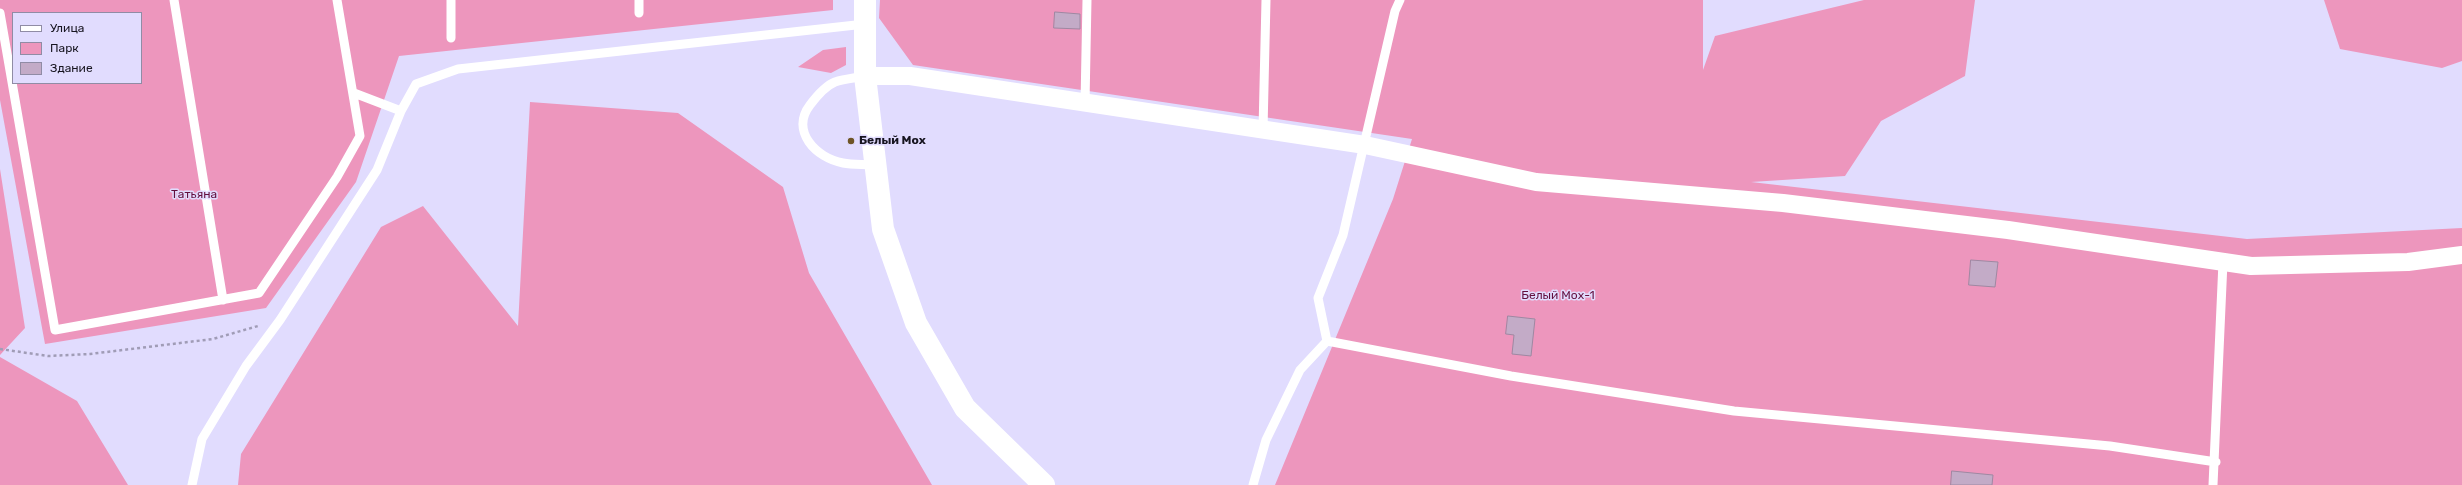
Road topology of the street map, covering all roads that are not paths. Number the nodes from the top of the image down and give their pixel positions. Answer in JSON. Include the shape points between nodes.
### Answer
{"nodes":[{"id":1,"x":174,"y":0,"type":"edge"},
{"id":2,"x":337,"y":0,"type":"edge"},
{"id":3,"x":451,"y":0,"type":"edge"},
{"id":4,"x":639,"y":0,"type":"edge"},
{"id":5,"x":865,"y":0,"type":"edge"},
{"id":6,"x":1087,"y":0,"type":"edge"},
{"id":7,"x":1266,"y":0,"type":"edge"},
{"id":8,"x":1400,"y":0,"type":"edge"},
{"id":9,"x":0,"y":13,"type":"edge"},
{"id":10,"x":639,"y":13,"type":"dead end"},
{"id":11,"x":865,"y":24,"type":"junction"},
{"id":12,"x":451,"y":38,"type":"dead end"},
{"id":13,"x":865,"y":76,"type":"junction"},
{"id":14,"x":12,"y":82,"type":"edge"},
{"id":15,"x":12,"y":84,"type":"edge"},
{"id":16,"x":354,"y":93,"type":"junction"},
{"id":17,"x":1085,"y":103,"type":"junction"},
{"id":18,"x":401,"y":111,"type":"junction"},
{"id":19,"x":1263,"y":130,"type":"junction"},
{"id":20,"x":1365,"y":145,"type":"junction"},
{"id":21,"x":874,"y":165,"type":"junction"},
{"id":22,"x":2462,"y":255,"type":"edge"},
{"id":23,"x":2223,"y":262,"type":"junction"},
{"id":24,"x":223,"y":300,"type":"junction"},
{"id":25,"x":1327,"y":341,"type":"junction"},
{"id":26,"x":2216,"y":462,"type":"junction"},
{"id":27,"x":192,"y":485,"type":"edge"},
{"id":28,"x":1044,"y":485,"type":"edge"},
{"id":29,"x":1254,"y":485,"type":"edge"},
{"id":30,"x":2213,"y":485,"type":"edge"}],
"edges":[{"from":1,"to":24,"type":"lane"},
{"from":2,"to":16,"type":"lane"},
{"from":3,"to":12,"type":"lane"},
{"from":4,"to":10,"type":"lane"},
{"from":5,"to":11,"type":"street"},
{"from":6,"to":17,"type":"lane"},
{"from":7,"to":19,"type":"lane"},
{"from":8,"to":20,"type":"lane","via":[[1395,11]]},
{"from":9,"to":14,"type":"lane"},
{"from":11,"to":13,"type":"street"},
{"from":11,"to":18,"type":"lane","via":[[458,69],[416,84]]},
{"from":13,"to":17,"type":"street","via":[[910,76]]},
{"from":13,"to":21,"type":"street"},
{"from":13,"to":21,"type":"lane","via":[[834,83],[817,96],[805,112],[801,127],[808,144],[823,156],[843,163]]},
{"from":15,"to":24,"type":"lane","via":[[55,330]]},
{"from":16,"to":18,"type":"lane"},
{"from":16,"to":24,"type":"lane","via":[[360,136],[337,177],[259,294]]},
{"from":17,"to":19,"type":"street"},
{"from":18,"to":27,"type":"lane","via":[[377,170],[280,320],[246,366],[202,439]]},
{"from":19,"to":20,"type":"street"},
{"from":20,"to":23,"type":"street","via":[[1536,182],[1791,204],[2008,230]]},
{"from":20,"to":25,"type":"lane","via":[[1343,235],[1318,298]]},
{"from":21,"to":28,"type":"street","via":[[883,229],[916,323],[965,408]]},
{"from":22,"to":23,"type":"street","via":[[2408,262],[2251,266]]},
{"from":23,"to":26,"type":"lane"},
{"from":25,"to":26,"type":"lane","via":[[1511,376],[1734,411],[2110,446]]},
{"from":25,"to":29,"type":"lane","via":[[1300,370],[1266,440]]},
{"from":26,"to":30,"type":"lane"}]}
